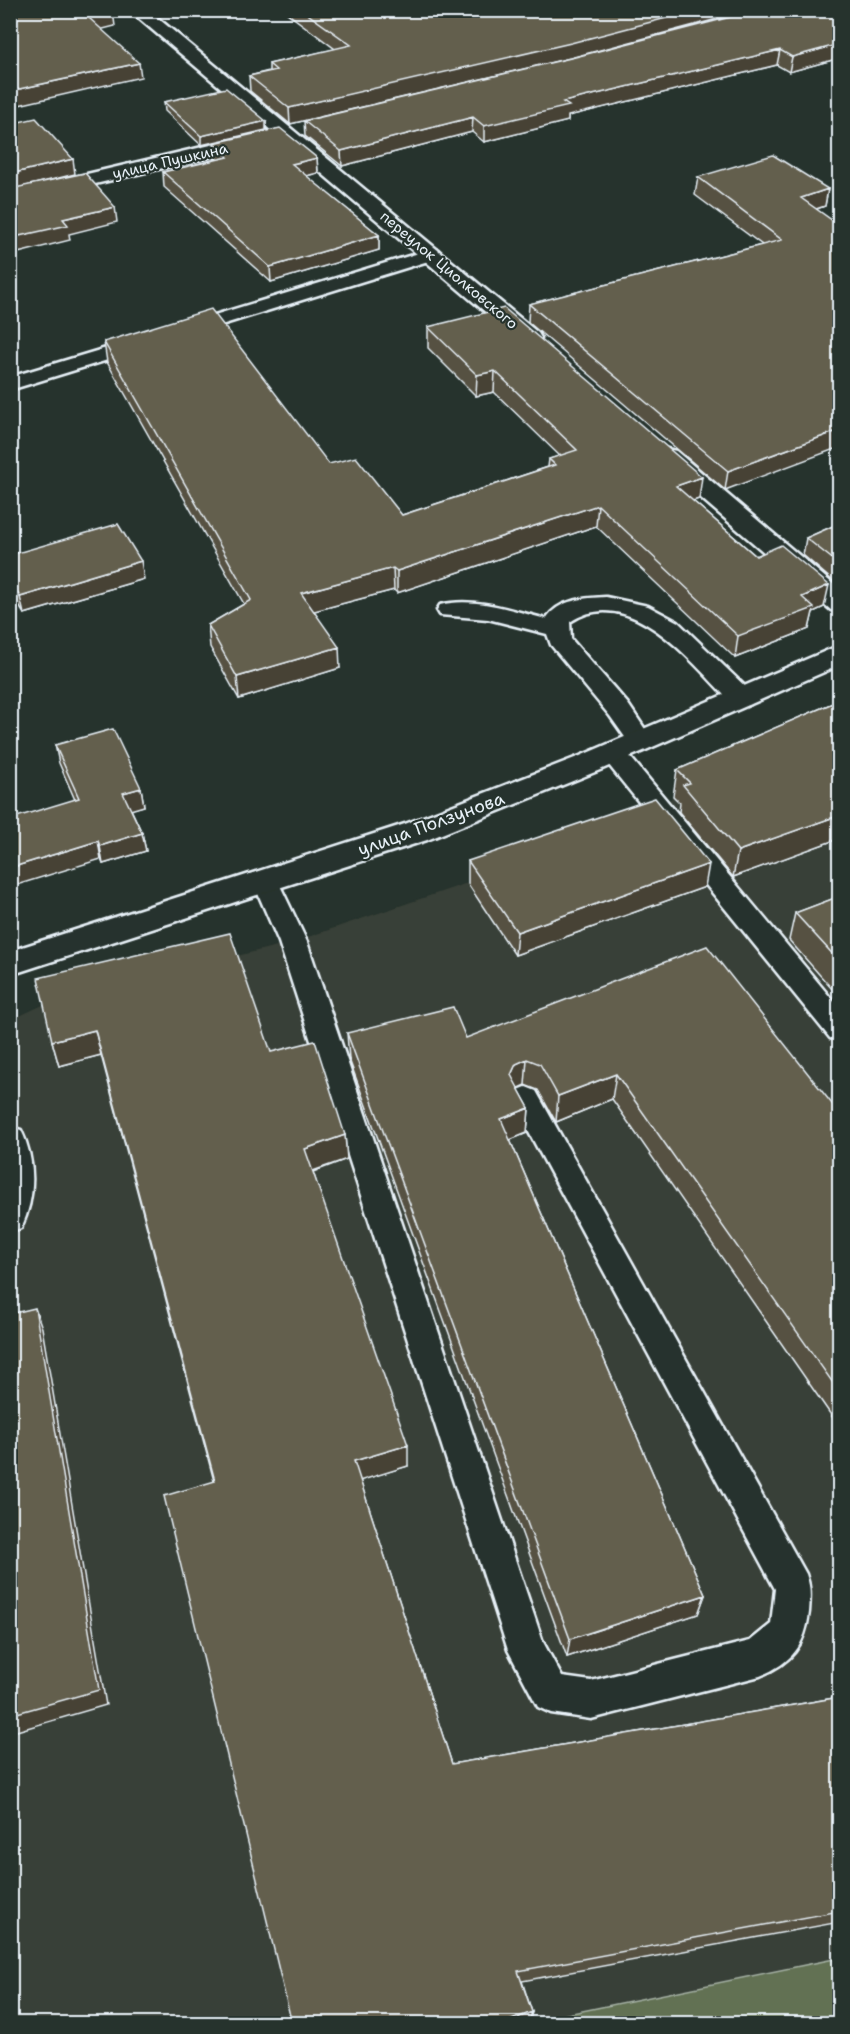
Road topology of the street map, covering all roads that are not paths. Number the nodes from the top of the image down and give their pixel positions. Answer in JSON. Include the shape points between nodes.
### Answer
{"nodes":[{"id":1,"x":137,"y":10,"type":"edge"},
{"id":2,"x":309,"y":129,"type":"edge"},
{"id":3,"x":285,"y":134,"type":"junction"},
{"id":4,"x":10,"y":198,"type":"edge"},
{"id":5,"x":432,"y":254,"type":"junction"},
{"id":6,"x":550,"y":355,"type":"edge"},
{"id":7,"x":10,"y":384,"type":"edge"},
{"id":8,"x":650,"y":441,"type":"edge"},
{"id":9,"x":840,"y":604,"type":"edge"},
{"id":10,"x":448,"y":610,"type":"dead end"},
{"id":11,"x":559,"y":630,"type":"junction"},
{"id":12,"x":840,"y":654,"type":"edge"},
{"id":13,"x":742,"y":698,"type":"junction"},
{"id":14,"x":641,"y":741,"type":"junction"},
{"id":15,"x":613,"y":753,"type":"junction"},
{"id":16,"x":266,"y":882,"type":"junction"},
{"id":17,"x":10,"y":963,"type":"edge"},
{"id":18,"x":840,"y":1030,"type":"edge"},
{"id":19,"x":526,"y":1099,"type":"edge"},
{"id":20,"x":10,"y":1139,"type":"edge"},
{"id":21,"x":10,"y":1219,"type":"edge"}],
"edges":[{"from":1,"to":3,"type":"street","name":"переулок Циолковского"},
{"from":2,"to":3,"type":"street","name":"улица Пушкина"},
{"from":3,"to":4,"type":"street","name":"улица Пушкина"},
{"from":3,"to":5,"type":"street","name":"переулок Циолковского"},
{"from":5,"to":6,"type":"street","name":"переулок Циолковского"},
{"from":5,"to":7,"type":"lane"},
{"from":8,"to":9,"type":"street"},
{"from":10,"to":11,"type":"lane","via":[[488,612]]},
{"from":11,"to":13,"type":"lane","via":[[558,619],[578,606],[606,604],[640,611],[670,627]]},
{"from":11,"to":14,"type":"lane","via":[[559,639]]},
{"from":12,"to":13,"type":"street","name":"улица Ползунова"},
{"from":13,"to":14,"type":"street","name":"улица Ползунова"},
{"from":14,"to":15,"type":"street","name":"улица Ползунова"},
{"from":15,"to":16,"type":"street","name":"улица Ползунова","via":[[416,832]]},
{"from":15,"to":18,"type":"lane"},
{"from":16,"to":17,"type":"street","name":"улица Ползунова"},
{"from":16,"to":19,"type":"lane","via":[[293,942],[527,1650],[551,1694],[591,1700],[760,1657],[788,1633],[793,1587]]},
{"from":20,"to":21,"type":"lane","via":[[19,1178]]}]}
